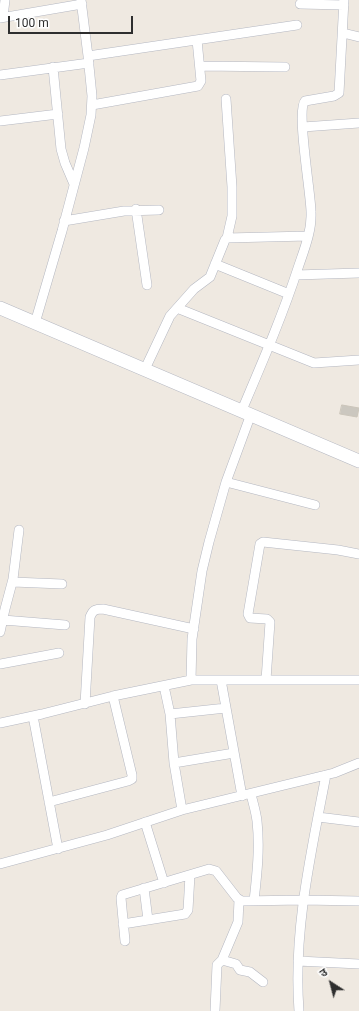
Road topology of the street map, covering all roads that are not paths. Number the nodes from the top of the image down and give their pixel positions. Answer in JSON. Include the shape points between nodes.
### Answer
{"nodes":[{"id":1,"x":5,"y":0,"type":"edge"},
{"id":2,"x":81,"y":2,"type":"edge"},
{"id":3,"x":344,"y":3,"type":"edge"},
{"id":4,"x":300,"y":4,"type":"dead end"},
{"id":5,"x":1,"y":17,"type":"edge"},
{"id":6,"x":297,"y":25,"type":"dead end"},
{"id":7,"x":343,"y":33,"type":"junction"},
{"id":8,"x":359,"y":37,"type":"edge"},
{"id":9,"x":197,"y":40,"type":"junction"},
{"id":10,"x":89,"y":59,"type":"junction"},
{"id":11,"x":200,"y":66,"type":"junction"},
{"id":12,"x":53,"y":67,"type":"junction"},
{"id":13,"x":285,"y":67,"type":"dead end"},
{"id":14,"x":0,"y":75,"type":"edge"},
{"id":15,"x":226,"y":99,"type":"dead end"},
{"id":16,"x":92,"y":105,"type":"junction"},
{"id":17,"x":58,"y":114,"type":"junction"},
{"id":18,"x":0,"y":121,"type":"edge"},
{"id":19,"x":359,"y":124,"type":"edge"},
{"id":20,"x":303,"y":127,"type":"junction"},
{"id":21,"x":74,"y":184,"type":"junction"},
{"id":22,"x":136,"y":209,"type":"junction"},
{"id":23,"x":160,"y":210,"type":"dead end"},
{"id":24,"x":64,"y":221,"type":"junction"},
{"id":25,"x":308,"y":236,"type":"junction"},
{"id":26,"x":227,"y":238,"type":"junction"},
{"id":27,"x":215,"y":264,"type":"junction"},
{"id":28,"x":359,"y":273,"type":"edge"},
{"id":29,"x":296,"y":275,"type":"junction"},
{"id":30,"x":147,"y":285,"type":"dead end"},
{"id":31,"x":290,"y":294,"type":"junction"},
{"id":32,"x":0,"y":308,"type":"edge"},
{"id":33,"x":177,"y":308,"type":"junction"},
{"id":34,"x":35,"y":322,"type":"junction"},
{"id":35,"x":270,"y":345,"type":"junction"},
{"id":36,"x":359,"y":360,"type":"edge"},
{"id":37,"x":145,"y":369,"type":"junction"},
{"id":38,"x":246,"y":412,"type":"junction"},
{"id":39,"x":359,"y":461,"type":"edge"},
{"id":40,"x":226,"y":482,"type":"junction"},
{"id":41,"x":315,"y":505,"type":"dead end"},
{"id":42,"x":18,"y":530,"type":"dead end"},
{"id":43,"x":359,"y":554,"type":"edge"},
{"id":44,"x":13,"y":582,"type":"junction"},
{"id":45,"x":62,"y":584,"type":"dead end"},
{"id":46,"x":3,"y":620,"type":"junction"},
{"id":47,"x":65,"y":625,"type":"dead end"},
{"id":48,"x":194,"y":629,"type":"junction"},
{"id":49,"x":0,"y":632,"type":"edge"},
{"id":50,"x":59,"y":652,"type":"dead end"},
{"id":51,"x":0,"y":664,"type":"edge"},
{"id":52,"x":191,"y":680,"type":"junction"},
{"id":53,"x":221,"y":680,"type":"junction"},
{"id":54,"x":266,"y":680,"type":"junction"},
{"id":55,"x":359,"y":680,"type":"edge"},
{"id":56,"x":164,"y":686,"type":"junction"},
{"id":57,"x":113,"y":696,"type":"junction"},
{"id":58,"x":84,"y":704,"type":"junction"},
{"id":59,"x":226,"y":708,"type":"junction"},
{"id":60,"x":170,"y":714,"type":"junction"},
{"id":61,"x":33,"y":716,"type":"junction"},
{"id":62,"x":0,"y":723,"type":"edge"},
{"id":63,"x":234,"y":753,"type":"junction"},
{"id":64,"x":174,"y":763,"type":"junction"},
{"id":65,"x":359,"y":763,"type":"edge"},
{"id":66,"x":326,"y":775,"type":"junction"},
{"id":67,"x":247,"y":795,"type":"junction"},
{"id":68,"x":49,"y":802,"type":"junction"},
{"id":69,"x":182,"y":810,"type":"junction"},
{"id":70,"x":318,"y":817,"type":"junction"},
{"id":71,"x":145,"y":822,"type":"junction"},
{"id":72,"x":359,"y":822,"type":"edge"},
{"id":73,"x":58,"y":849,"type":"junction"},
{"id":74,"x":0,"y":864,"type":"edge"},
{"id":75,"x":190,"y":875,"type":"junction"},
{"id":76,"x":164,"y":883,"type":"junction"},
{"id":77,"x":144,"y":888,"type":"junction"},
{"id":78,"x":239,"y":900,"type":"junction"},
{"id":79,"x":303,"y":900,"type":"junction"},
{"id":80,"x":254,"y":901,"type":"junction"},
{"id":81,"x":359,"y":902,"type":"edge"},
{"id":82,"x":148,"y":920,"type":"junction"},
{"id":83,"x":123,"y":924,"type":"junction"},
{"id":84,"x":125,"y":941,"type":"dead end"},
{"id":85,"x":222,"y":960,"type":"junction"},
{"id":86,"x":298,"y":961,"type":"junction"},
{"id":87,"x":359,"y":964,"type":"edge"},
{"id":88,"x":263,"y":982,"type":"dead end"},
{"id":89,"x":215,"y":1011,"type":"edge"},
{"id":90,"x":299,"y":1011,"type":"edge"}],
"edges":[{"from":1,"to":5,"type":"street"},
{"from":2,"to":5,"type":"street"},
{"from":2,"to":10,"type":"street"},
{"from":3,"to":4,"type":"street"},
{"from":3,"to":7,"type":"street"},
{"from":6,"to":9,"type":"street"},
{"from":7,"to":8,"type":"street"},
{"from":7,"to":20,"type":"street","via":[[339,93],[305,101],[302,106]]},
{"from":9,"to":10,"type":"street"},
{"from":9,"to":11,"type":"street"},
{"from":10,"to":12,"type":"street"},
{"from":10,"to":16,"type":"street"},
{"from":11,"to":13,"type":"street"},
{"from":11,"to":16,"type":"street","via":[[201,81],[198,86]]},
{"from":12,"to":14,"type":"street"},
{"from":12,"to":17,"type":"street"},
{"from":15,"to":26,"type":"street","via":[[232,187],[232,216]]},
{"from":16,"to":21,"type":"street"},
{"from":17,"to":18,"type":"street"},
{"from":17,"to":21,"type":"street","via":[[63,156]]},
{"from":19,"to":20,"type":"street"},
{"from":20,"to":25,"type":"street","via":[[312,213]]},
{"from":21,"to":24,"type":"street"},
{"from":22,"to":23,"type":"street"},
{"from":22,"to":24,"type":"street"},
{"from":22,"to":30,"type":"street"},
{"from":24,"to":34,"type":"street"},
{"from":25,"to":26,"type":"street"},
{"from":25,"to":29,"type":"street"},
{"from":26,"to":27,"type":"street"},
{"from":27,"to":31,"type":"street"},
{"from":27,"to":33,"type":"street","via":[[210,278],[194,289]]},
{"from":28,"to":29,"type":"street"},
{"from":29,"to":31,"type":"street"},
{"from":31,"to":35,"type":"street"},
{"from":32,"to":34,"type":"street"},
{"from":33,"to":35,"type":"street"},
{"from":33,"to":37,"type":"street","via":[[170,316]]},
{"from":34,"to":37,"type":"street"},
{"from":35,"to":36,"type":"street","via":[[314,363]]},
{"from":35,"to":38,"type":"street"},
{"from":37,"to":38,"type":"street"},
{"from":38,"to":39,"type":"street"},
{"from":38,"to":40,"type":"street"},
{"from":40,"to":41,"type":"street"},
{"from":40,"to":48,"type":"street","via":[[202,571]]},
{"from":42,"to":44,"type":"street"},
{"from":43,"to":54,"type":"street","via":[[263,542],[260,544],[248,617],[270,622]]},
{"from":44,"to":45,"type":"street"},
{"from":44,"to":46,"type":"street"},
{"from":46,"to":47,"type":"street"},
{"from":46,"to":49,"type":"street"},
{"from":48,"to":52,"type":"street"},
{"from":48,"to":58,"type":"street","via":[[96,609],[90,617]]},
{"from":50,"to":51,"type":"street"},
{"from":52,"to":53,"type":"street"},
{"from":52,"to":56,"type":"street"},
{"from":53,"to":54,"type":"street"},
{"from":53,"to":59,"type":"street"},
{"from":54,"to":55,"type":"street"},
{"from":56,"to":57,"type":"street"},
{"from":56,"to":60,"type":"street"},
{"from":57,"to":58,"type":"street"},
{"from":57,"to":68,"type":"street","via":[[132,778]]},
{"from":58,"to":61,"type":"street"},
{"from":59,"to":60,"type":"street"},
{"from":59,"to":63,"type":"street"},
{"from":60,"to":64,"type":"street"},
{"from":61,"to":62,"type":"street"},
{"from":61,"to":68,"type":"street"},
{"from":63,"to":64,"type":"street"},
{"from":63,"to":67,"type":"street"},
{"from":64,"to":69,"type":"street"},
{"from":65,"to":66,"type":"street"},
{"from":66,"to":67,"type":"street"},
{"from":66,"to":70,"type":"street"},
{"from":67,"to":69,"type":"street"},
{"from":67,"to":80,"type":"street","via":[[257,817],[258,828]]},
{"from":68,"to":73,"type":"street"},
{"from":69,"to":71,"type":"street"},
{"from":70,"to":72,"type":"street"},
{"from":70,"to":79,"type":"street"},
{"from":71,"to":73,"type":"street"},
{"from":71,"to":76,"type":"street"},
{"from":73,"to":74,"type":"street"},
{"from":75,"to":76,"type":"street"},
{"from":75,"to":78,"type":"street","via":[[214,870]]},
{"from":75,"to":82,"type":"street","via":[[187,912]]},
{"from":76,"to":77,"type":"street"},
{"from":77,"to":82,"type":"street"},
{"from":77,"to":83,"type":"street","via":[[121,896]]},
{"from":78,"to":80,"type":"street"},
{"from":78,"to":85,"type":"street","via":[[238,922]]},
{"from":79,"to":80,"type":"street"},
{"from":79,"to":81,"type":"street"},
{"from":79,"to":86,"type":"street"},
{"from":82,"to":83,"type":"street"},
{"from":83,"to":84,"type":"street"},
{"from":85,"to":88,"type":"street","via":[[236,964],[240,970],[250,972]]},
{"from":85,"to":89,"type":"street","via":[[216,970]]},
{"from":86,"to":87,"type":"street"},
{"from":86,"to":90,"type":"street"}]}
